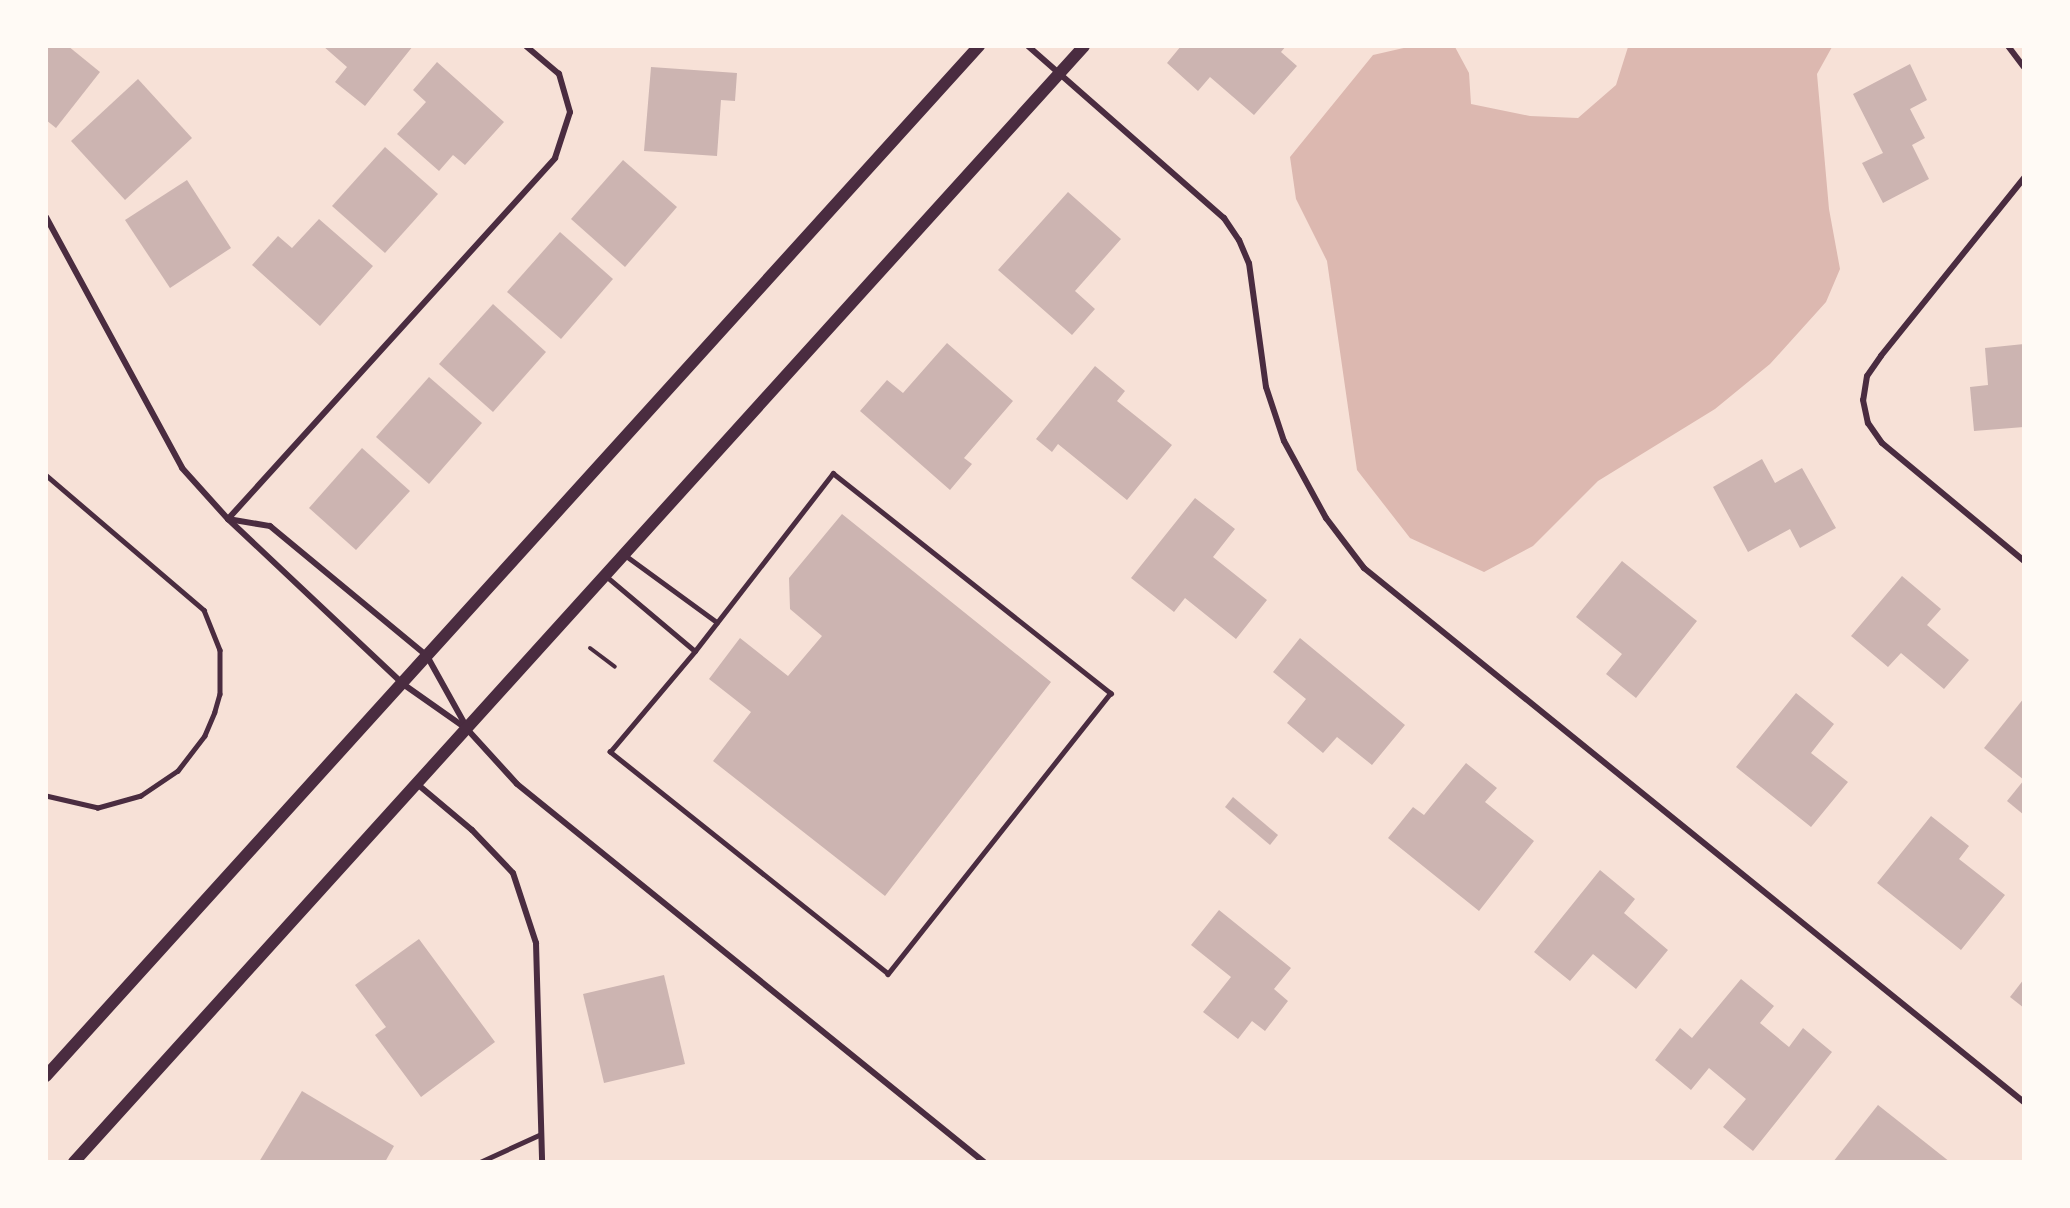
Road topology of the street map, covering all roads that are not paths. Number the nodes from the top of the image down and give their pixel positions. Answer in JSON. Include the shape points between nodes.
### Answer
{"nodes":[{"id":1,"x":526,"y":46,"type":"edge"},
{"id":2,"x":980,"y":46,"type":"edge"},
{"id":3,"x":1028,"y":46,"type":"edge"},
{"id":4,"x":1084,"y":46,"type":"edge"},
{"id":5,"x":2008,"y":46,"type":"edge"},
{"id":6,"x":2024,"y":67,"type":"edge"},
{"id":7,"x":1059,"y":74,"type":"junction"},
{"id":8,"x":2024,"y":178,"type":"edge"},
{"id":9,"x":46,"y":217,"type":"edge"},
{"id":10,"x":46,"y":475,"type":"edge"},
{"id":11,"x":228,"y":519,"type":"junction"},
{"id":12,"x":625,"y":555,"type":"junction"},
{"id":13,"x":2024,"y":561,"type":"edge"},
{"id":14,"x":606,"y":576,"type":"junction"},
{"id":15,"x":717,"y":622,"type":"junction"},
{"id":16,"x":695,"y":651,"type":"junction"},
{"id":17,"x":427,"y":656,"type":"junction"},
{"id":18,"x":403,"y":684,"type":"junction"},
{"id":19,"x":467,"y":729,"type":"junction"},
{"id":20,"x":416,"y":782,"type":"junction"},
{"id":21,"x":46,"y":796,"type":"edge"},
{"id":22,"x":46,"y":1076,"type":"edge"},
{"id":23,"x":2024,"y":1102,"type":"edge"},
{"id":24,"x":538,"y":1135,"type":"junction"},
{"id":25,"x":74,"y":1161,"type":"edge"},
{"id":26,"x":480,"y":1161,"type":"edge"},
{"id":27,"x":542,"y":1161,"type":"edge"},
{"id":28,"x":984,"y":1161,"type":"edge"}],
"edges":[{"from":1,"to":11,"type":"street","via":[[559,74],[570,112],[555,158]]},
{"from":2,"to":17,"type":"main road"},
{"from":3,"to":7,"type":"street"},
{"from":4,"to":7,"type":"main road"},
{"from":5,"to":6,"type":"street"},
{"from":7,"to":12,"type":"main road"},
{"from":7,"to":23,"type":"street","via":[[1224,218],[1239,240],[1250,263],[1266,387],[1284,441],[1326,518],[1364,568]]},
{"from":8,"to":13,"type":"street","via":[[1881,356],[1867,376],[1863,400],[1868,423],[1882,443]]},
{"from":9,"to":11,"type":"street","via":[[182,468]]},
{"from":10,"to":21,"type":"lane","via":[[204,610],[220,650],[220,661],[215,712],[205,736],[178,771],[141,796],[98,808]]},
{"from":11,"to":17,"type":"street","via":[[270,526]]},
{"from":11,"to":18,"type":"street"},
{"from":12,"to":14,"type":"main road"},
{"from":12,"to":15,"type":"lane"},
{"from":14,"to":16,"type":"lane"},
{"from":14,"to":19,"type":"main road"},
{"from":15,"to":16,"type":"lane"},
{"from":15,"to":16,"type":"lane","via":[[833,473],[1111,693],[888,974],[610,752]]},
{"from":17,"to":18,"type":"main road"},
{"from":17,"to":19,"type":"street"},
{"from":18,"to":19,"type":"street"},
{"from":18,"to":22,"type":"main road"},
{"from":19,"to":20,"type":"main road"},
{"from":19,"to":28,"type":"street","via":[[517,784]]},
{"from":20,"to":24,"type":"street","via":[[472,830],[513,873],[536,943]]},
{"from":20,"to":25,"type":"main road"},
{"from":24,"to":26,"type":"lane"},
{"from":24,"to":27,"type":"street"}]}
